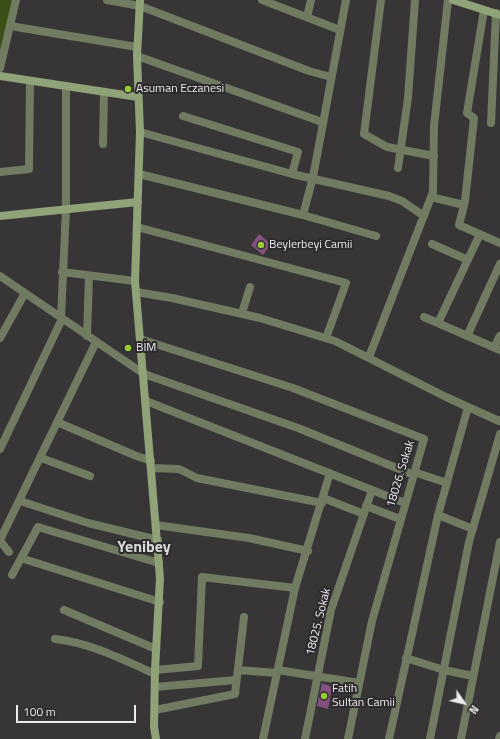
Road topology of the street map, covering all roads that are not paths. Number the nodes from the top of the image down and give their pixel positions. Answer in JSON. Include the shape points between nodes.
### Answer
{"nodes":[{"id":1,"x":16,"y":0,"type":"edge"},
{"id":2,"x":107,"y":0,"type":"edge"},
{"id":3,"x":262,"y":0,"type":"edge"},
{"id":4,"x":311,"y":0,"type":"edge"},
{"id":5,"x":346,"y":0,"type":"edge"},
{"id":6,"x":381,"y":0,"type":"edge"},
{"id":7,"x":414,"y":0,"type":"edge"},
{"id":8,"x":448,"y":0,"type":"edge"},
{"id":9,"x":453,"y":0,"type":"edge"},
{"id":10,"x":140,"y":3,"type":"edge"},
{"id":11,"x":484,"y":10,"type":"junction"},
{"id":12,"x":498,"y":14,"type":"edge"},
{"id":13,"x":307,"y":17,"type":"junction"},
{"id":14,"x":10,"y":26,"type":"junction"},
{"id":15,"x":340,"y":30,"type":"junction"},
{"id":16,"x":137,"y":47,"type":"junction"},
{"id":17,"x":137,"y":56,"type":"junction"},
{"id":18,"x":0,"y":68,"type":"edge"},
{"id":19,"x":0,"y":76,"type":"edge"},
{"id":20,"x":331,"y":77,"type":"junction"},
{"id":21,"x":30,"y":80,"type":"junction"},
{"id":22,"x":66,"y":86,"type":"junction"},
{"id":23,"x":104,"y":92,"type":"junction"},
{"id":24,"x":138,"y":97,"type":"junction"},
{"id":25,"x":183,"y":116,"type":"dead end"},
{"id":26,"x":322,"y":122,"type":"junction"},
{"id":27,"x":492,"y":123,"type":"dead end"},
{"id":28,"x":140,"y":132,"type":"junction"},
{"id":29,"x":103,"y":144,"type":"dead end"},
{"id":30,"x":400,"y":150,"type":"junction"},
{"id":31,"x":434,"y":156,"type":"junction"},
{"id":32,"x":398,"y":168,"type":"dead end"},
{"id":33,"x":0,"y":172,"type":"edge"},
{"id":34,"x":139,"y":174,"type":"junction"},
{"id":35,"x":292,"y":174,"type":"junction"},
{"id":36,"x":313,"y":177,"type":"junction"},
{"id":37,"x":431,"y":198,"type":"junction"},
{"id":38,"x":138,"y":202,"type":"junction"},
{"id":39,"x":464,"y":205,"type":"junction"},
{"id":40,"x":66,"y":209,"type":"junction"},
{"id":41,"x":303,"y":215,"type":"junction"},
{"id":42,"x":0,"y":216,"type":"edge"},
{"id":43,"x":424,"y":216,"type":"junction"},
{"id":44,"x":137,"y":227,"type":"junction"},
{"id":45,"x":480,"y":234,"type":"junction"},
{"id":46,"x":376,"y":236,"type":"dead end"},
{"id":47,"x":500,"y":243,"type":"edge"},
{"id":48,"x":432,"y":244,"type":"dead end"},
{"id":49,"x":468,"y":260,"type":"junction"},
{"id":50,"x":500,"y":264,"type":"edge"},
{"id":51,"x":62,"y":272,"type":"junction"},
{"id":52,"x":0,"y":276,"type":"edge"},
{"id":53,"x":89,"y":276,"type":"junction"},
{"id":54,"x":134,"y":281,"type":"junction"},
{"id":55,"x":250,"y":287,"type":"dead end"},
{"id":56,"x":136,"y":292,"type":"junction"},
{"id":57,"x":25,"y":293,"type":"junction"},
{"id":58,"x":242,"y":313,"type":"junction"},
{"id":59,"x":424,"y":317,"type":"dead end"},
{"id":60,"x":61,"y":319,"type":"junction"},
{"id":61,"x":438,"y":323,"type":"junction"},
{"id":62,"x":87,"y":336,"type":"junction"},
{"id":63,"x":467,"y":336,"type":"junction"},
{"id":64,"x":500,"y":336,"type":"edge"},
{"id":65,"x":0,"y":338,"type":"edge"},
{"id":66,"x":326,"y":338,"type":"junction"},
{"id":67,"x":140,"y":339,"type":"junction"},
{"id":68,"x":96,"y":342,"type":"junction"},
{"id":69,"x":497,"y":349,"type":"edge"},
{"id":70,"x":369,"y":357,"type":"junction"},
{"id":71,"x":144,"y":374,"type":"junction"},
{"id":72,"x":146,"y":400,"type":"junction"},
{"id":73,"x":468,"y":407,"type":"junction"},
{"id":74,"x":57,"y":422,"type":"junction"},
{"id":75,"x":500,"y":422,"type":"edge"},
{"id":76,"x":500,"y":434,"type":"edge"},
{"id":77,"x":498,"y":446,"type":"edge"},
{"id":78,"x":0,"y":449,"type":"edge"},
{"id":79,"x":41,"y":458,"type":"junction"},
{"id":80,"x":152,"y":464,"type":"junction"},
{"id":81,"x":330,"y":473,"type":"junction"},
{"id":82,"x":414,"y":474,"type":"junction"},
{"id":83,"x":90,"y":476,"type":"dead end"},
{"id":84,"x":447,"y":483,"type":"junction"},
{"id":85,"x":372,"y":490,"type":"junction"},
{"id":86,"x":322,"y":500,"type":"junction"},
{"id":87,"x":20,"y":501,"type":"junction"},
{"id":88,"x":405,"y":503,"type":"junction"},
{"id":89,"x":365,"y":510,"type":"junction"},
{"id":90,"x":438,"y":515,"type":"junction"},
{"id":91,"x":400,"y":519,"type":"junction"},
{"id":92,"x":156,"y":525,"type":"junction"},
{"id":93,"x":473,"y":529,"type":"junction"},
{"id":94,"x":0,"y":540,"type":"edge"},
{"id":95,"x":158,"y":540,"type":"junction"},
{"id":96,"x":500,"y":542,"type":"edge"},
{"id":97,"x":308,"y":550,"type":"junction"},
{"id":98,"x":10,"y":552,"type":"dead end"},
{"id":99,"x":27,"y":560,"type":"dead end"},
{"id":100,"x":159,"y":563,"type":"junction"},
{"id":101,"x":12,"y":575,"type":"dead end"},
{"id":102,"x":296,"y":588,"type":"junction"},
{"id":103,"x":160,"y":602,"type":"junction"},
{"id":104,"x":64,"y":610,"type":"dead end"},
{"id":105,"x":244,"y":617,"type":"dead end"},
{"id":106,"x":55,"y":639,"type":"dead end"},
{"id":107,"x":156,"y":650,"type":"junction"},
{"id":108,"x":406,"y":658,"type":"junction"},
{"id":109,"x":238,"y":670,"type":"junction"},
{"id":110,"x":444,"y":670,"type":"junction"},
{"id":111,"x":155,"y":672,"type":"junction"},
{"id":112,"x":277,"y":672,"type":"junction"},
{"id":113,"x":473,"y":676,"type":"junction"},
{"id":114,"x":318,"y":677,"type":"junction"},
{"id":115,"x":236,"y":680,"type":"junction"},
{"id":116,"x":359,"y":683,"type":"junction"},
{"id":117,"x":155,"y":687,"type":"junction"},
{"id":118,"x":155,"y":710,"type":"junction"},
{"id":119,"x":156,"y":739,"type":"edge"},
{"id":120,"x":264,"y":739,"type":"edge"},
{"id":121,"x":305,"y":739,"type":"edge"},
{"id":122,"x":348,"y":739,"type":"edge"},
{"id":123,"x":389,"y":739,"type":"edge"},
{"id":124,"x":430,"y":739,"type":"edge"},
{"id":125,"x":461,"y":739,"type":"edge"}],
"edges":[{"from":1,"to":14,"type":"street"},
{"from":2,"to":10,"type":"street"},
{"from":3,"to":13,"type":"street"},
{"from":4,"to":13,"type":"street"},
{"from":5,"to":15,"type":"street"},
{"from":6,"to":30,"type":"street","via":[[364,134],[386,147]]},
{"from":7,"to":30,"type":"street","via":[[408,98]]},
{"from":8,"to":31,"type":"street","via":[[434,126]]},
{"from":9,"to":11,"type":"main road"},
{"from":10,"to":16,"type":"main road"},
{"from":10,"to":20,"type":"street","via":[[309,71]]},
{"from":11,"to":12,"type":"main road"},
{"from":11,"to":39,"type":"street","via":[[467,113],[474,118]]},
{"from":12,"to":27,"type":"street"},
{"from":13,"to":15,"type":"street"},
{"from":14,"to":16,"type":"street"},
{"from":14,"to":18,"type":"street"},
{"from":15,"to":20,"type":"street"},
{"from":16,"to":17,"type":"main road"},
{"from":17,"to":24,"type":"main road"},
{"from":17,"to":26,"type":"street"},
{"from":19,"to":21,"type":"main road"},
{"from":20,"to":26,"type":"street"},
{"from":21,"to":22,"type":"main road"},
{"from":21,"to":33,"type":"street","via":[[29,169]]},
{"from":22,"to":23,"type":"main road"},
{"from":22,"to":40,"type":"street"},
{"from":23,"to":24,"type":"main road"},
{"from":23,"to":29,"type":"street"},
{"from":24,"to":28,"type":"main road"},
{"from":25,"to":35,"type":"street","via":[[298,152]]},
{"from":26,"to":36,"type":"street"},
{"from":28,"to":34,"type":"main road"},
{"from":28,"to":35,"type":"street"},
{"from":30,"to":31,"type":"street"},
{"from":30,"to":32,"type":"street"},
{"from":31,"to":37,"type":"street"},
{"from":34,"to":38,"type":"main road"},
{"from":34,"to":41,"type":"street"},
{"from":35,"to":36,"type":"street"},
{"from":36,"to":41,"type":"street"},
{"from":36,"to":43,"type":"street","via":[[389,196],[402,201]]},
{"from":37,"to":39,"type":"street"},
{"from":37,"to":43,"type":"street"},
{"from":38,"to":40,"type":"main road"},
{"from":38,"to":44,"type":"main road"},
{"from":39,"to":45,"type":"street","via":[[459,225]]},
{"from":40,"to":42,"type":"main road"},
{"from":40,"to":51,"type":"street"},
{"from":41,"to":46,"type":"street"},
{"from":43,"to":70,"type":"street"},
{"from":44,"to":54,"type":"main road"},
{"from":44,"to":66,"type":"street","via":[[346,283]]},
{"from":45,"to":47,"type":"street"},
{"from":45,"to":49,"type":"street"},
{"from":48,"to":49,"type":"street"},
{"from":49,"to":61,"type":"street"},
{"from":50,"to":63,"type":"street"},
{"from":51,"to":53,"type":"street"},
{"from":51,"to":60,"type":"street"},
{"from":52,"to":57,"type":"street"},
{"from":53,"to":54,"type":"street"},
{"from":53,"to":62,"type":"street"},
{"from":54,"to":56,"type":"main road"},
{"from":55,"to":58,"type":"street"},
{"from":56,"to":58,"type":"street"},
{"from":56,"to":67,"type":"main road"},
{"from":57,"to":60,"type":"street"},
{"from":57,"to":65,"type":"street"},
{"from":58,"to":66,"type":"street"},
{"from":59,"to":61,"type":"street"},
{"from":60,"to":62,"type":"street"},
{"from":60,"to":78,"type":"street"},
{"from":61,"to":63,"type":"street"},
{"from":62,"to":68,"type":"street"},
{"from":63,"to":69,"type":"street"},
{"from":64,"to":69,"type":"street"},
{"from":66,"to":70,"type":"street"},
{"from":67,"to":71,"type":"main road"},
{"from":67,"to":82,"type":"street","name":"18026. Sokak","via":[[293,388],[424,439]]},
{"from":68,"to":71,"type":"street"},
{"from":68,"to":74,"type":"street"},
{"from":70,"to":73,"type":"street"},
{"from":71,"to":72,"type":"main road"},
{"from":71,"to":82,"type":"street","via":[[298,428]]},
{"from":72,"to":80,"type":"main road"},
{"from":72,"to":81,"type":"street"},
{"from":73,"to":75,"type":"street"},
{"from":73,"to":84,"type":"street"},
{"from":74,"to":79,"type":"street"},
{"from":74,"to":80,"type":"street"},
{"from":76,"to":77,"type":"street"},
{"from":77,"to":93,"type":"street"},
{"from":79,"to":83,"type":"street"},
{"from":79,"to":87,"type":"street"},
{"from":80,"to":86,"type":"street","via":[[197,478]]},
{"from":80,"to":92,"type":"main road"},
{"from":81,"to":85,"type":"street"},
{"from":81,"to":86,"type":"street"},
{"from":82,"to":84,"type":"street"},
{"from":82,"to":88,"type":"street","name":"18026. Sokak"},
{"from":84,"to":90,"type":"street"},
{"from":85,"to":88,"type":"street"},
{"from":85,"to":89,"type":"street","name":"18025. Sokak"},
{"from":86,"to":89,"type":"street"},
{"from":86,"to":97,"type":"street"},
{"from":87,"to":94,"type":"street"},
{"from":87,"to":95,"type":"street","via":[[88,524]]},
{"from":88,"to":91,"type":"street","name":"18026. Sokak"},
{"from":89,"to":91,"type":"street"},
{"from":89,"to":114,"type":"street","name":"18025. Sokak","via":[[331,610]]},
{"from":90,"to":93,"type":"street"},
{"from":90,"to":108,"type":"street"},
{"from":91,"to":116,"type":"street","name":"18026. Sokak","via":[[372,621]]},
{"from":92,"to":95,"type":"main road"},
{"from":92,"to":97,"type":"street","via":[[249,538]]},
{"from":93,"to":110,"type":"street"},
{"from":94,"to":98,"type":"street"},
{"from":95,"to":100,"type":"main road"},
{"from":96,"to":113,"type":"street"},
{"from":97,"to":102,"type":"street"},
{"from":99,"to":103,"type":"street"},
{"from":100,"to":101,"type":"street","via":[[38,527]]},
{"from":100,"to":103,"type":"main road"},
{"from":102,"to":111,"type":"street","via":[[202,577],[198,666]]},
{"from":102,"to":112,"type":"street"},
{"from":103,"to":107,"type":"main road"},
{"from":104,"to":107,"type":"street"},
{"from":105,"to":109,"type":"street"},
{"from":106,"to":111,"type":"street","via":[[75,641]]},
{"from":107,"to":111,"type":"main road"},
{"from":108,"to":110,"type":"street"},
{"from":108,"to":123,"type":"street"},
{"from":109,"to":112,"type":"street"},
{"from":109,"to":115,"type":"street"},
{"from":110,"to":113,"type":"street"},
{"from":110,"to":124,"type":"street"},
{"from":111,"to":117,"type":"main road"},
{"from":112,"to":114,"type":"street"},
{"from":112,"to":120,"type":"street"},
{"from":113,"to":125,"type":"street"},
{"from":114,"to":116,"type":"street"},
{"from":114,"to":121,"type":"street","name":"18025. Sokak"},
{"from":115,"to":117,"type":"street"},
{"from":115,"to":118,"type":"street","via":[[235,694]]},
{"from":116,"to":122,"type":"street","name":"18026. Sokak"},
{"from":117,"to":118,"type":"main road"},
{"from":118,"to":119,"type":"main road"}]}
